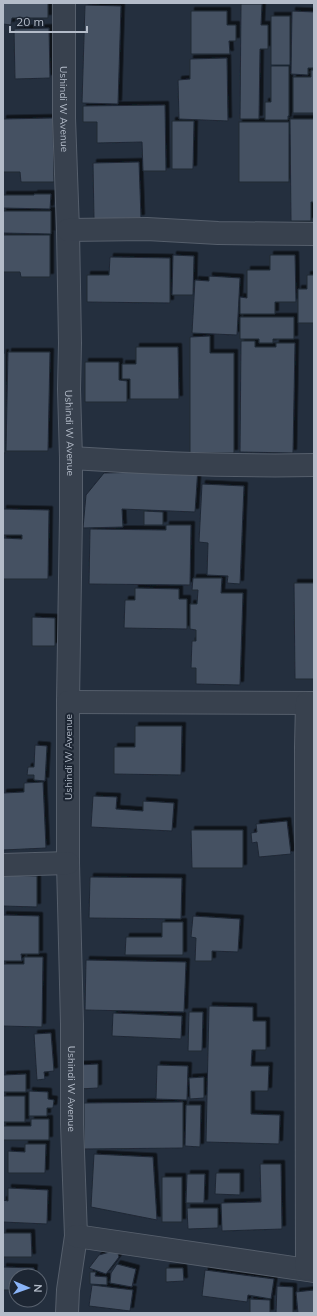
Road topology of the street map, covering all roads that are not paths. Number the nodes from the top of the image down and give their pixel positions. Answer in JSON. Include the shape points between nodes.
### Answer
{"nodes":[{"id":1,"x":64,"y":3,"type":"edge"},
{"id":2,"x":68,"y":230,"type":"junction"},
{"id":3,"x":314,"y":234,"type":"edge"},
{"id":4,"x":71,"y":458,"type":"junction"},
{"id":5,"x":314,"y":465,"type":"edge"},
{"id":6,"x":68,"y":702,"type":"junction"},
{"id":7,"x":311,"y":703,"type":"edge"},
{"id":8,"x":68,"y":863,"type":"junction"},
{"id":9,"x":3,"y":865,"type":"edge"},
{"id":10,"x":76,"y":1236,"type":"junction"},
{"id":11,"x":310,"y":1270,"type":"edge"},
{"id":12,"x":67,"y":1313,"type":"edge"}],
"edges":[{"from":1,"to":2,"type":"street","name":"Ushindi W Avenue","via":[[64,118]]},
{"from":2,"to":3,"type":"street","via":[[147,229]]},
{"from":2,"to":4,"type":"street","name":"Ushindi W Avenue"},
{"from":4,"to":5,"type":"street","via":[[185,464]]},
{"from":4,"to":6,"type":"street","name":"Ushindi W Avenue"},
{"from":6,"to":7,"type":"street"},
{"from":6,"to":8,"type":"street","name":"Ushindi W Avenue"},
{"from":7,"to":11,"type":"street","via":[[306,747]]},
{"from":8,"to":9,"type":"street"},
{"from":8,"to":10,"type":"street","name":"Ushindi W Avenue"},
{"from":10,"to":11,"type":"street"},
{"from":10,"to":12,"type":"street","name":"Ushindi W Avenue"}]}
